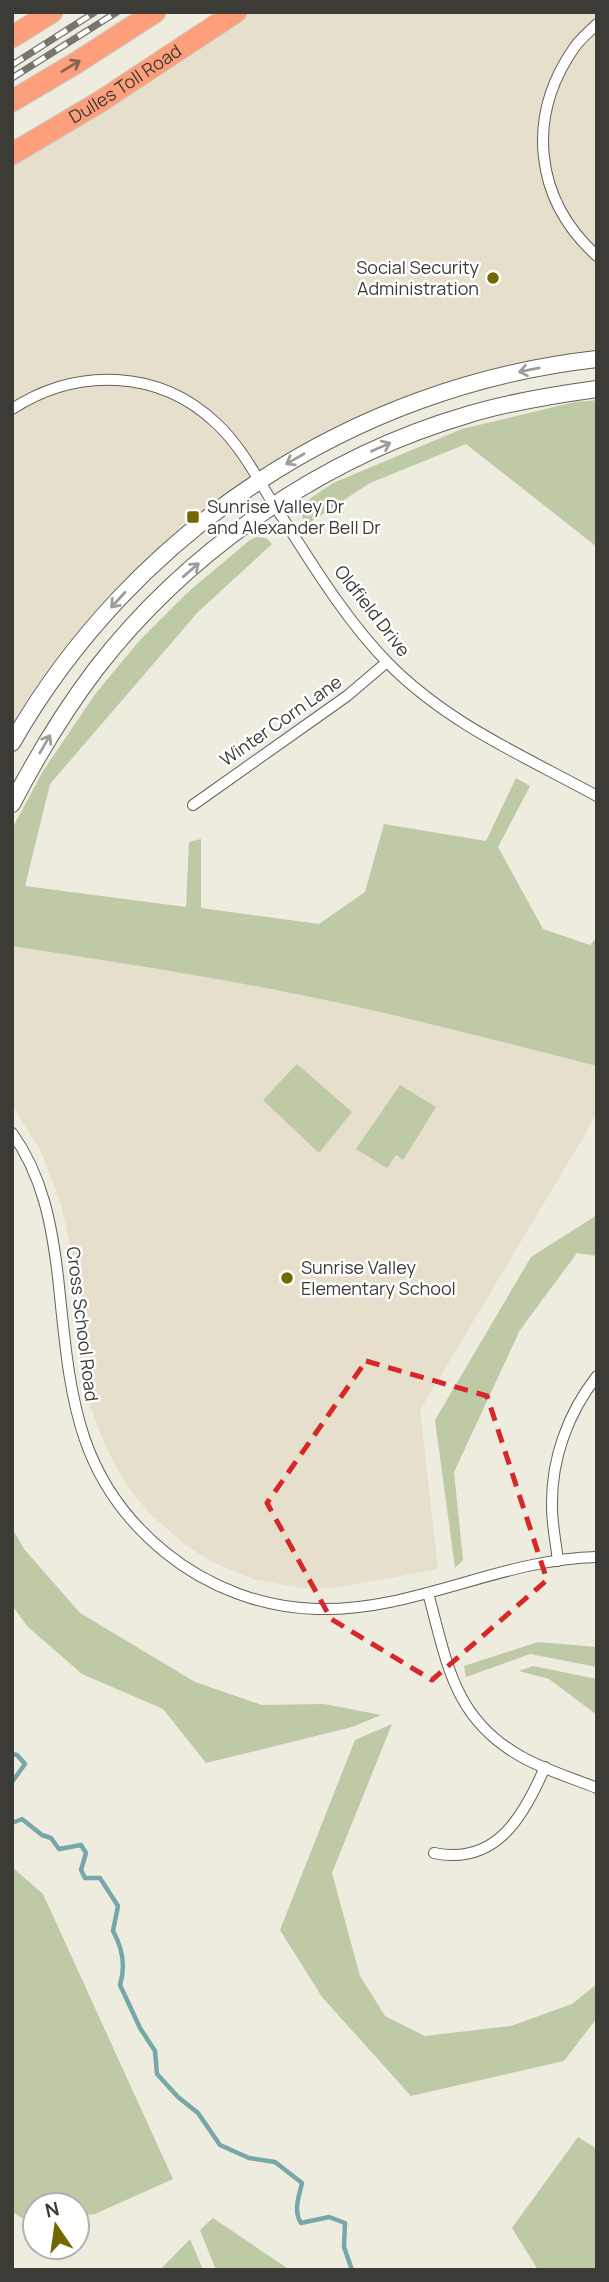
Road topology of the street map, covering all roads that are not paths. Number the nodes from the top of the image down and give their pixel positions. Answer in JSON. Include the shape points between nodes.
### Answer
{"nodes":[{"id":1,"x":52,"y":12,"type":"edge"},
{"id":2,"x":155,"y":12,"type":"edge"},
{"id":3,"x":236,"y":12,"type":"edge"},
{"id":4,"x":597,"y":24,"type":"edge"},
{"id":5,"x":12,"y":37,"type":"edge"},
{"id":6,"x":12,"y":101,"type":"edge"},
{"id":7,"x":12,"y":154,"type":"edge"},
{"id":8,"x":597,"y":256,"type":"edge"},
{"id":9,"x":597,"y":359,"type":"edge"},
{"id":10,"x":597,"y":389,"type":"edge"},
{"id":11,"x":12,"y":409,"type":"edge"},
{"id":12,"x":259,"y":481,"type":"junction"},
{"id":13,"x":274,"y":504,"type":"junction"},
{"id":14,"x":387,"y":662,"type":"junction"},
{"id":15,"x":12,"y":743,"type":"edge"},
{"id":16,"x":597,"y":796,"type":"edge"},
{"id":17,"x":12,"y":804,"type":"edge"},
{"id":18,"x":193,"y":805,"type":"dead end"},
{"id":19,"x":12,"y":1133,"type":"edge"},
{"id":20,"x":597,"y":1376,"type":"edge"},
{"id":21,"x":597,"y":1557,"type":"edge"},
{"id":22,"x":558,"y":1561,"type":"junction"},
{"id":23,"x":428,"y":1593,"type":"junction"},
{"id":24,"x":545,"y":1767,"type":"junction"},
{"id":25,"x":597,"y":1788,"type":"edge"},
{"id":26,"x":434,"y":1853,"type":"dead end"}],
"edges":[{"from":1,"to":5,"type":"highway"},
{"from":6,"to":2,"type":"highway","one_way":true},
{"from":3,"to":7,"type":"highway","name":"Dulles Toll Road"},
{"from":4,"to":8,"type":"street","via":[[575,47],[558,77],[547,105],[542,147],[557,206],[572,231]]},
{"from":9,"to":12,"type":"main road","one_way":true,"via":[[507,374],[423,398],[358,424]]},
{"from":13,"to":10,"type":"main road","one_way":true,"via":[[353,460],[424,429],[497,407]]},
{"from":11,"to":12,"type":"street","name":"Oldfield Drive","via":[[48,389],[92,379],[116,378],[159,387],[217,423]]},
{"from":12,"to":13,"type":"street","name":"Oldfield Drive"},
{"from":12,"to":15,"type":"main road","one_way":true,"via":[[180,540],[124,592],[58,670]]},
{"from":13,"to":14,"type":"street","name":"Oldfield Drive","via":[[341,604]]},
{"from":17,"to":13,"type":"main road","one_way":true,"via":[[54,728],[122,638],[187,573]]},
{"from":14,"to":16,"type":"street","name":"Oldfield Drive","via":[[474,731]]},
{"from":14,"to":18,"type":"street","name":"Winter Corn Lane","via":[[347,696]]},
{"from":19,"to":23,"type":"street","name":"Cross School Road","via":[[33,1167],[51,1227],[78,1426],[96,1469],[133,1522],[200,1577],[257,1600],[291,1607],[345,1609]]},
{"from":20,"to":22,"type":"street","via":[[571,1418],[555,1468],[552,1507]]},
{"from":21,"to":22,"type":"street","name":"Cross School Road"},
{"from":22,"to":23,"type":"street","name":"Cross School Road","via":[[498,1572]]},
{"from":23,"to":24,"type":"street","via":[[463,1703],[491,1736]]},
{"from":24,"to":25,"type":"street"},
{"from":24,"to":26,"type":"street","via":[[533,1795],[503,1836],[476,1853]]}]}
